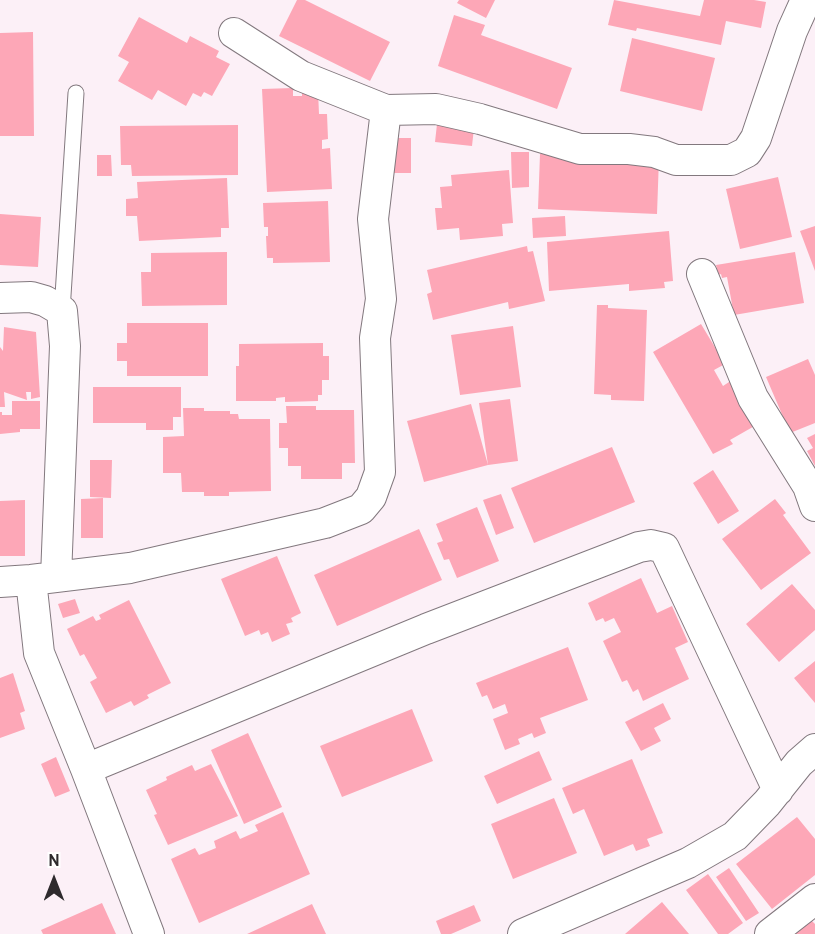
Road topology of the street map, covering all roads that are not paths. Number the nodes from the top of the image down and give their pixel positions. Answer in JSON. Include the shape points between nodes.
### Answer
{"nodes":[{"id":1,"x":806,"y":0,"type":"edge"},
{"id":2,"x":234,"y":33,"type":"dead end"},
{"id":3,"x":76,"y":93,"type":"dead end"},
{"id":4,"x":386,"y":110,"type":"junction"},
{"id":5,"x":702,"y":274,"type":"dead end"},
{"id":6,"x":0,"y":298,"type":"edge"},
{"id":7,"x":63,"y":311,"type":"junction"},
{"id":8,"x":815,"y":506,"type":"edge"},
{"id":9,"x":44,"y":578,"type":"junction"},
{"id":10,"x":0,"y":582,"type":"edge"},
{"id":11,"x":815,"y":749,"type":"edge"},
{"id":12,"x":87,"y":769,"type":"junction"},
{"id":13,"x":778,"y":790,"type":"junction"},
{"id":14,"x":815,"y":899,"type":"edge"},
{"id":15,"x":149,"y":934,"type":"edge"},
{"id":16,"x":523,"y":934,"type":"edge"},
{"id":17,"x":770,"y":934,"type":"edge"}],
"edges":[{"from":1,"to":4,"type":"street","via":[[756,138],[747,152],[731,160],[676,160],[629,149],[580,149],[436,109]]},
{"from":2,"to":4,"type":"street","via":[[301,76]]},
{"from":3,"to":7,"type":"lane"},
{"from":4,"to":9,"type":"street","via":[[373,219],[381,299],[375,339],[380,472],[371,497],[362,509],[325,523],[130,568]]},
{"from":5,"to":8,"type":"street","via":[[753,398],[808,486]]},
{"from":6,"to":7,"type":"street","via":[[31,297]]},
{"from":7,"to":9,"type":"street","via":[[65,345]]},
{"from":9,"to":10,"type":"street"},
{"from":9,"to":12,"type":"street","via":[[39,652]]},
{"from":11,"to":13,"type":"street"},
{"from":12,"to":13,"type":"street","via":[[426,630],[651,545],[664,548]]},
{"from":12,"to":15,"type":"street"},
{"from":13,"to":16,"type":"street","via":[[735,836],[688,863]]},
{"from":14,"to":17,"type":"street"}]}
